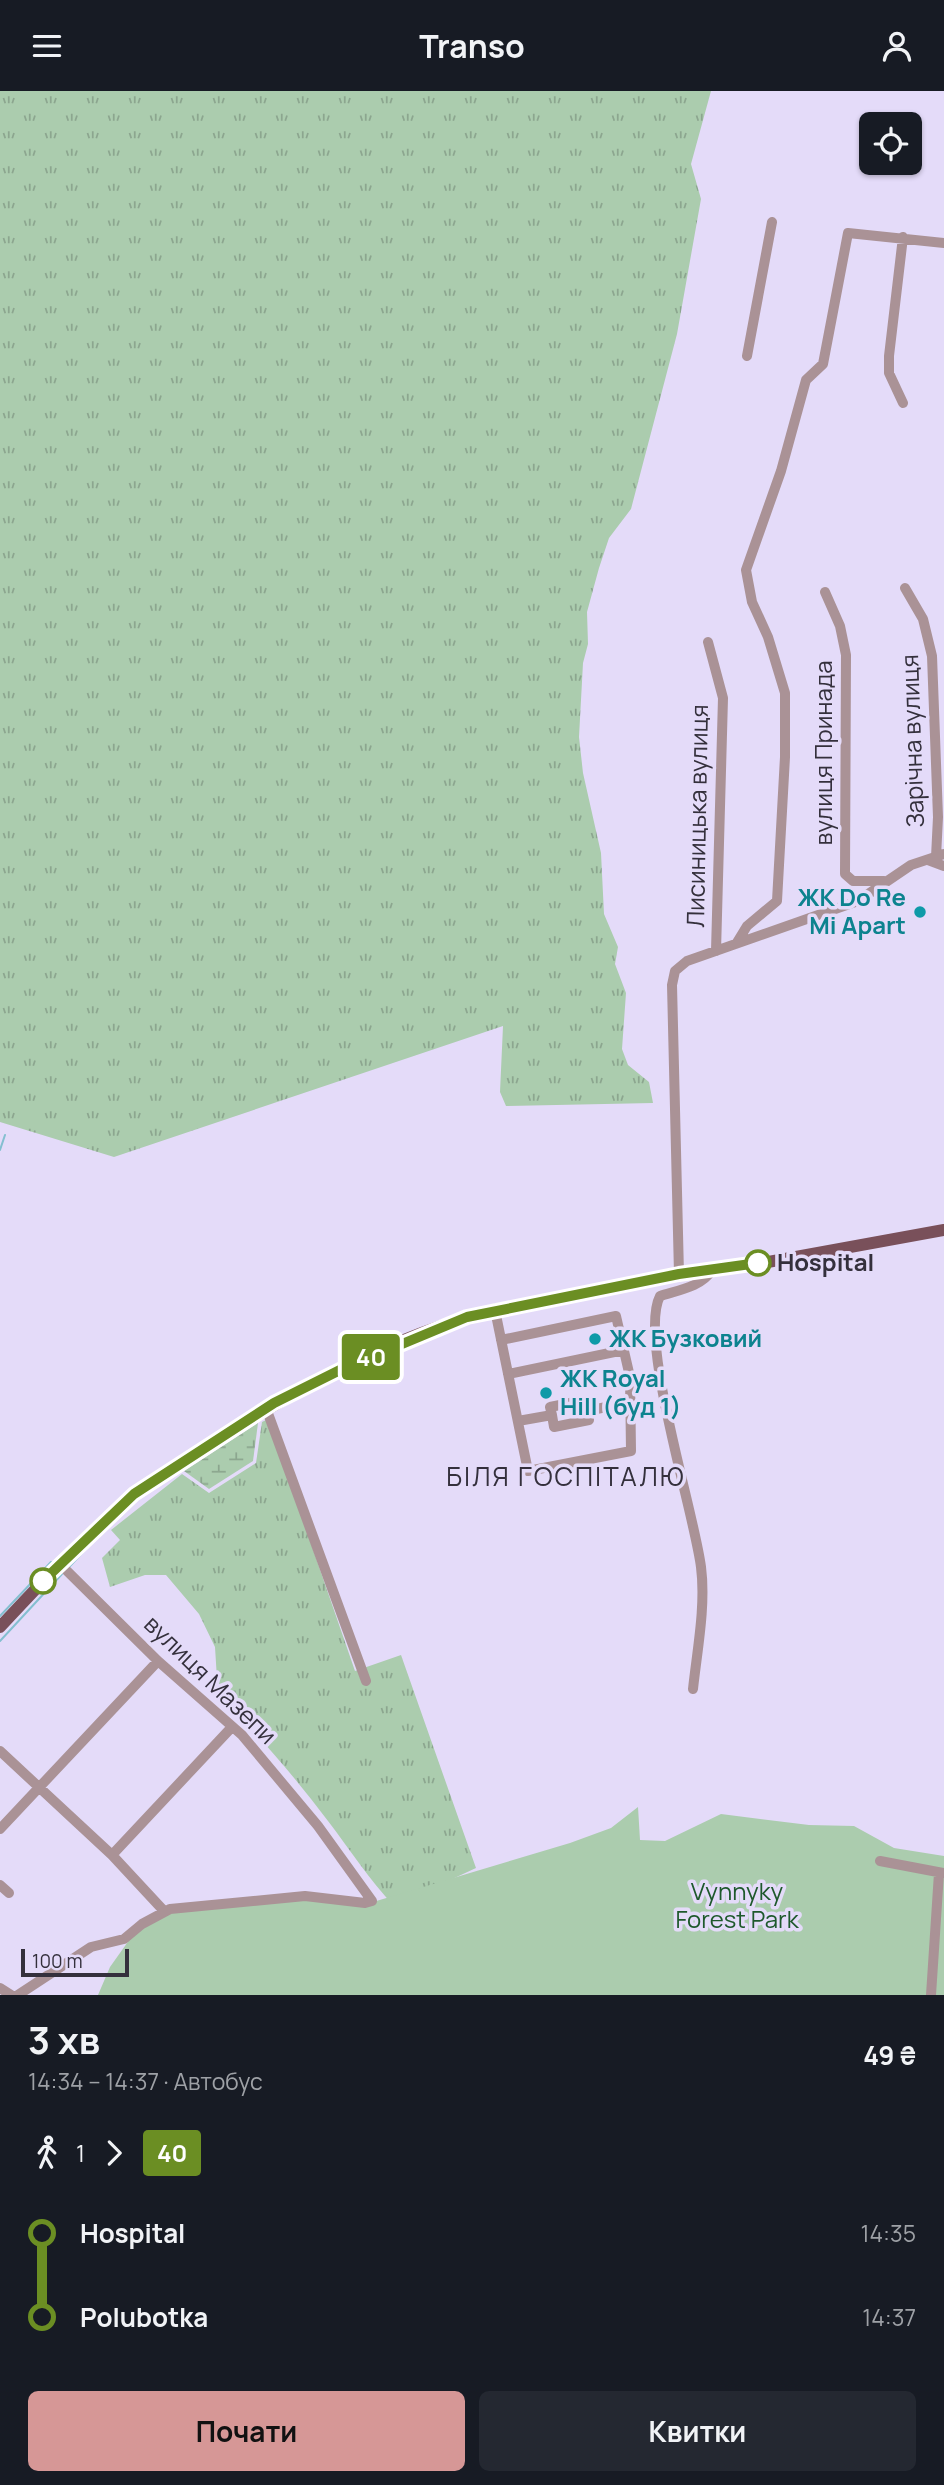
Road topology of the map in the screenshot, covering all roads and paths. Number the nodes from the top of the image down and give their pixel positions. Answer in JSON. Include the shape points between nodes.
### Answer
{"nodes":[{"id":1,"x":772,"y":222,"type":"dead end"},
{"id":2,"x":903,"y":237,"type":"junction"},
{"id":3,"x":944,"y":243,"type":"edge"},
{"id":4,"x":747,"y":356,"type":"dead end"},
{"id":5,"x":903,"y":403,"type":"dead end"},
{"id":6,"x":905,"y":588,"type":"dead end"},
{"id":7,"x":825,"y":592,"type":"dead end"},
{"id":8,"x":708,"y":642,"type":"dead end"},
{"id":9,"x":936,"y":857,"type":"edge"},
{"id":10,"x":944,"y":866,"type":"edge"},
{"id":11,"x":885,"y":881,"type":"junction"},
{"id":12,"x":736,"y":944,"type":"junction"},
{"id":13,"x":716,"y":951,"type":"junction"},
{"id":14,"x":944,"y":1230,"type":"edge"},
{"id":15,"x":715,"y":1270,"type":"junction"},
{"id":16,"x":679,"y":1274,"type":"junction"},
{"id":17,"x":495,"y":1310,"type":"junction"},
{"id":18,"x":501,"y":1340,"type":"junction"},
{"id":19,"x":624,"y":1350,"type":"junction"},
{"id":20,"x":508,"y":1374,"type":"junction"},
{"id":21,"x":630,"y":1402,"type":"junction"},
{"id":22,"x":266,"y":1408,"type":"junction"},
{"id":23,"x":587,"y":1411,"type":"junction"},
{"id":24,"x":552,"y":1415,"type":"junction"},
{"id":25,"x":518,"y":1421,"type":"junction"},
{"id":26,"x":60,"y":1563,"type":"junction"},
{"id":27,"x":0,"y":1627,"type":"edge"},
{"id":28,"x":158,"y":1661,"type":"junction"},
{"id":29,"x":366,"y":1681,"type":"dead end"},
{"id":30,"x":693,"y":1689,"type":"dead end"},
{"id":31,"x":232,"y":1728,"type":"junction"},
{"id":32,"x":0,"y":1751,"type":"edge"},
{"id":33,"x":38,"y":1788,"type":"junction"},
{"id":34,"x":0,"y":1829,"type":"edge"},
{"id":35,"x":112,"y":1855,"type":"junction"},
{"id":36,"x":880,"y":1861,"type":"dead end"},
{"id":37,"x":941,"y":1873,"type":"edge"},
{"id":38,"x":0,"y":1885,"type":"edge"},
{"id":39,"x":9,"y":1893,"type":"dead end"},
{"id":40,"x":164,"y":1911,"type":"junction"},
{"id":41,"x":938,"y":1975,"type":"edge"},
{"id":42,"x":0,"y":1988,"type":"edge"},
{"id":43,"x":10,"y":1995,"type":"edge"},
{"id":44,"x":18,"y":1995,"type":"edge"},
{"id":45,"x":932,"y":1995,"type":"edge"}],
"edges":[{"from":1,"to":4,"type":"street"},
{"from":2,"to":3,"type":"street"},
{"from":2,"to":5,"type":"street","via":[[889,373]]},
{"from":2,"to":12,"type":"street","via":[[848,233],[823,364],[806,380],[746,570],[752,602],[785,693],[785,757],[777,901],[747,926]]},
{"from":6,"to":9,"type":"street","name":"Зарічна вулиця","via":[[923,619],[933,656]]},
{"from":7,"to":11,"type":"street","name":"вулиця Принада","via":[[846,655],[845,874],[853,881]]},
{"from":8,"to":13,"type":"street","name":"Лисиницька вулиця","via":[[723,698]]},
{"from":9,"to":10,"type":"street"},
{"from":9,"to":11,"type":"street"},
{"from":11,"to":12,"type":"street","via":[[858,901]]},
{"from":12,"to":13,"type":"street"},
{"from":13,"to":16,"type":"street","via":[[678,966],[672,978]]},
{"from":14,"to":15,"type":"main road"},
{"from":15,"to":16,"type":"main road"},
{"from":15,"to":30,"type":"street","via":[[696,1285],[660,1296],[653,1325],[701,1568]]},
{"from":16,"to":17,"type":"main road"},
{"from":17,"to":18,"type":"street"},
{"from":17,"to":22,"type":"main road","via":[[388,1349]]},
{"from":18,"to":19,"type":"street","via":[[616,1316]]},
{"from":18,"to":20,"type":"street"},
{"from":19,"to":20,"type":"street"},
{"from":19,"to":21,"type":"street"},
{"from":20,"to":25,"type":"street"},
{"from":21,"to":23,"type":"street"},
{"from":21,"to":25,"type":"street","via":[[631,1451],[528,1471]]},
{"from":22,"to":26,"type":"main road","via":[[134,1494]]},
{"from":22,"to":29,"type":"street"},
{"from":23,"to":24,"type":"street","via":[[585,1400],[550,1408]]},
{"from":23,"to":24,"type":"street","via":[[589,1420],[554,1427]]},
{"from":24,"to":25,"type":"street"},
{"from":26,"to":27,"type":"main road"},
{"from":26,"to":28,"type":"street","name":"вулиця Мазепи"},
{"from":28,"to":31,"type":"street","name":"вулиця Мазепи"},
{"from":28,"to":33,"type":"street"},
{"from":31,"to":35,"type":"street"},
{"from":31,"to":40,"type":"street","name":"вулиця Мазепи","via":[[250,1743],[318,1826],[372,1901],[304,1896]]},
{"from":32,"to":33,"type":"street"},
{"from":33,"to":34,"type":"street"},
{"from":33,"to":35,"type":"street"},
{"from":35,"to":40,"type":"street"},
{"from":36,"to":37,"type":"street"},
{"from":37,"to":41,"type":"street"},
{"from":38,"to":39,"type":"street"},
{"from":40,"to":44,"type":"street","via":[[124,1939],[92,1947]]},
{"from":41,"to":45,"type":"street"},
{"from":42,"to":43,"type":"street"}]}
